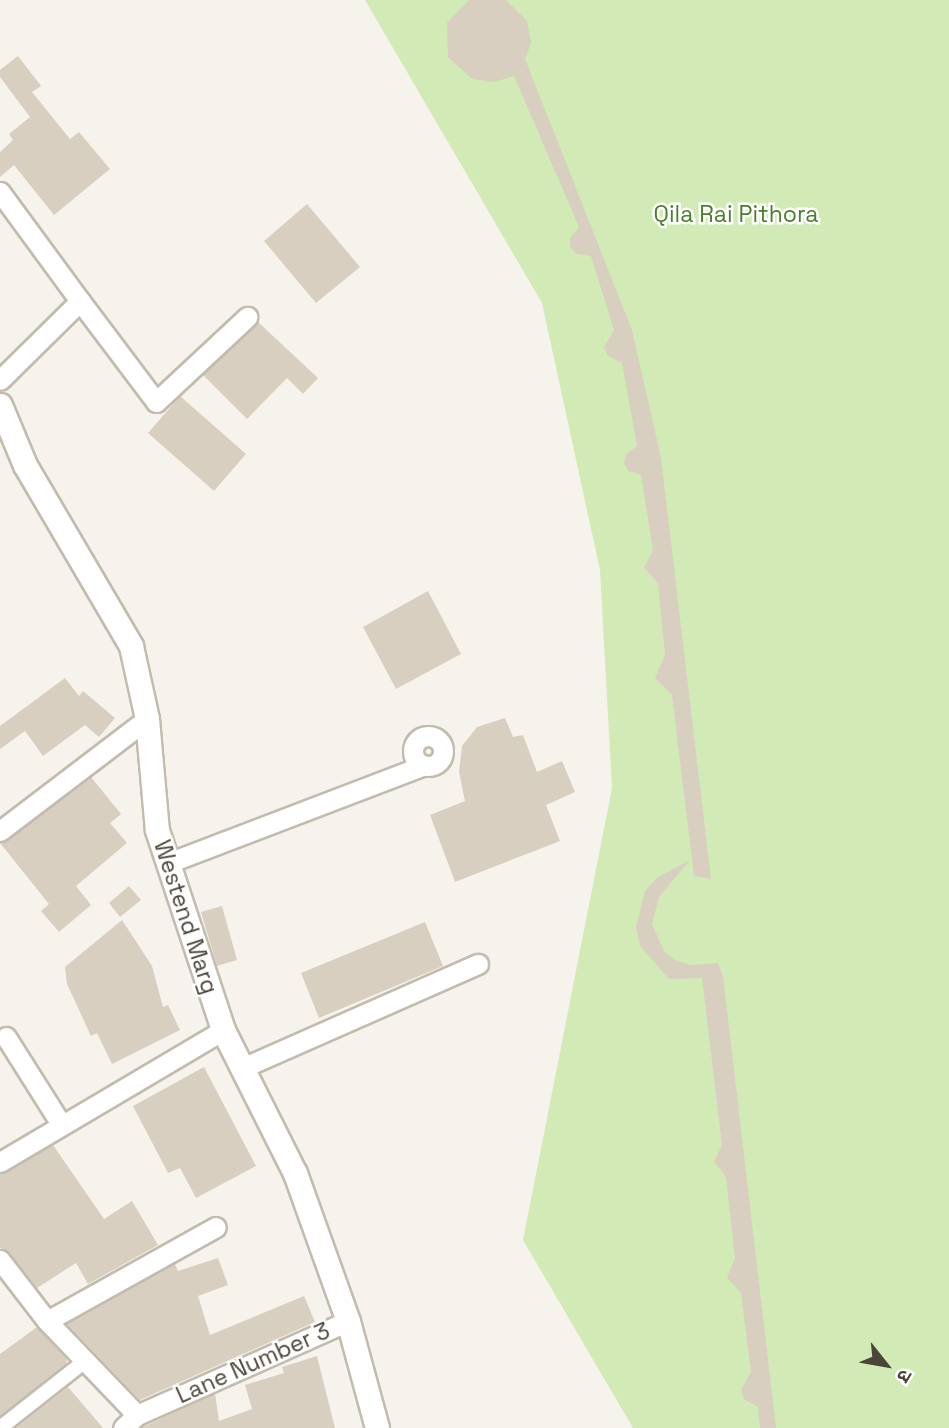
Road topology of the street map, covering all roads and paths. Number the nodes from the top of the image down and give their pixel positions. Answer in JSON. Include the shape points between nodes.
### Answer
{"nodes":[{"id":1,"x":0,"y":192,"type":"edge"},
{"id":2,"x":80,"y":301,"type":"junction"},
{"id":3,"x":247,"y":317,"type":"dead end"},
{"id":4,"x":0,"y":380,"type":"edge"},
{"id":5,"x":1,"y":408,"type":"edge"},
{"id":6,"x":147,"y":719,"type":"junction"},
{"id":7,"x":424,"y":765,"type":"dead end"},
{"id":8,"x":0,"y":831,"type":"edge"},
{"id":9,"x":168,"y":863,"type":"junction"},
{"id":10,"x":478,"y":964,"type":"dead end"},
{"id":11,"x":223,"y":1030,"type":"junction"},
{"id":12,"x":6,"y":1037,"type":"dead end"},
{"id":13,"x":242,"y":1068,"type":"junction"},
{"id":14,"x":61,"y":1124,"type":"junction"},
{"id":15,"x":0,"y":1162,"type":"edge"},
{"id":16,"x":216,"y":1227,"type":"dead end"},
{"id":17,"x":0,"y":1260,"type":"edge"},
{"id":18,"x":47,"y":1321,"type":"junction"},
{"id":19,"x":348,"y":1321,"type":"junction"},
{"id":20,"x":84,"y":1362,"type":"junction"},
{"id":21,"x":130,"y":1421,"type":"edge"},
{"id":22,"x":0,"y":1428,"type":"edge"},
{"id":23,"x":377,"y":1428,"type":"edge"}],
"edges":[{"from":1,"to":2,"type":"street"},
{"from":2,"to":3,"type":"street","via":[[156,402]]},
{"from":2,"to":4,"type":"street"},
{"from":5,"to":6,"type":"street","name":"Westend Marg","via":[[25,465],[131,646]]},
{"from":6,"to":8,"type":"street"},
{"from":6,"to":9,"type":"street","name":"Westend Marg","via":[[157,830]]},
{"from":7,"to":9,"type":"street"},
{"from":9,"to":11,"type":"street","name":"Westend Marg"},
{"from":10,"to":13,"type":"street"},
{"from":11,"to":13,"type":"street","name":"Westend Marg"},
{"from":11,"to":14,"type":"street"},
{"from":12,"to":14,"type":"street"},
{"from":13,"to":19,"type":"street","name":"Westend Marg","via":[[295,1173]]},
{"from":14,"to":15,"type":"street"},
{"from":16,"to":18,"type":"street"},
{"from":17,"to":18,"type":"street"},
{"from":18,"to":20,"type":"street"},
{"from":19,"to":21,"type":"street","name":"Lane Number 3"},
{"from":19,"to":23,"type":"street","name":"Westend Marg"},
{"from":20,"to":21,"type":"street"},
{"from":20,"to":22,"type":"street"}]}
